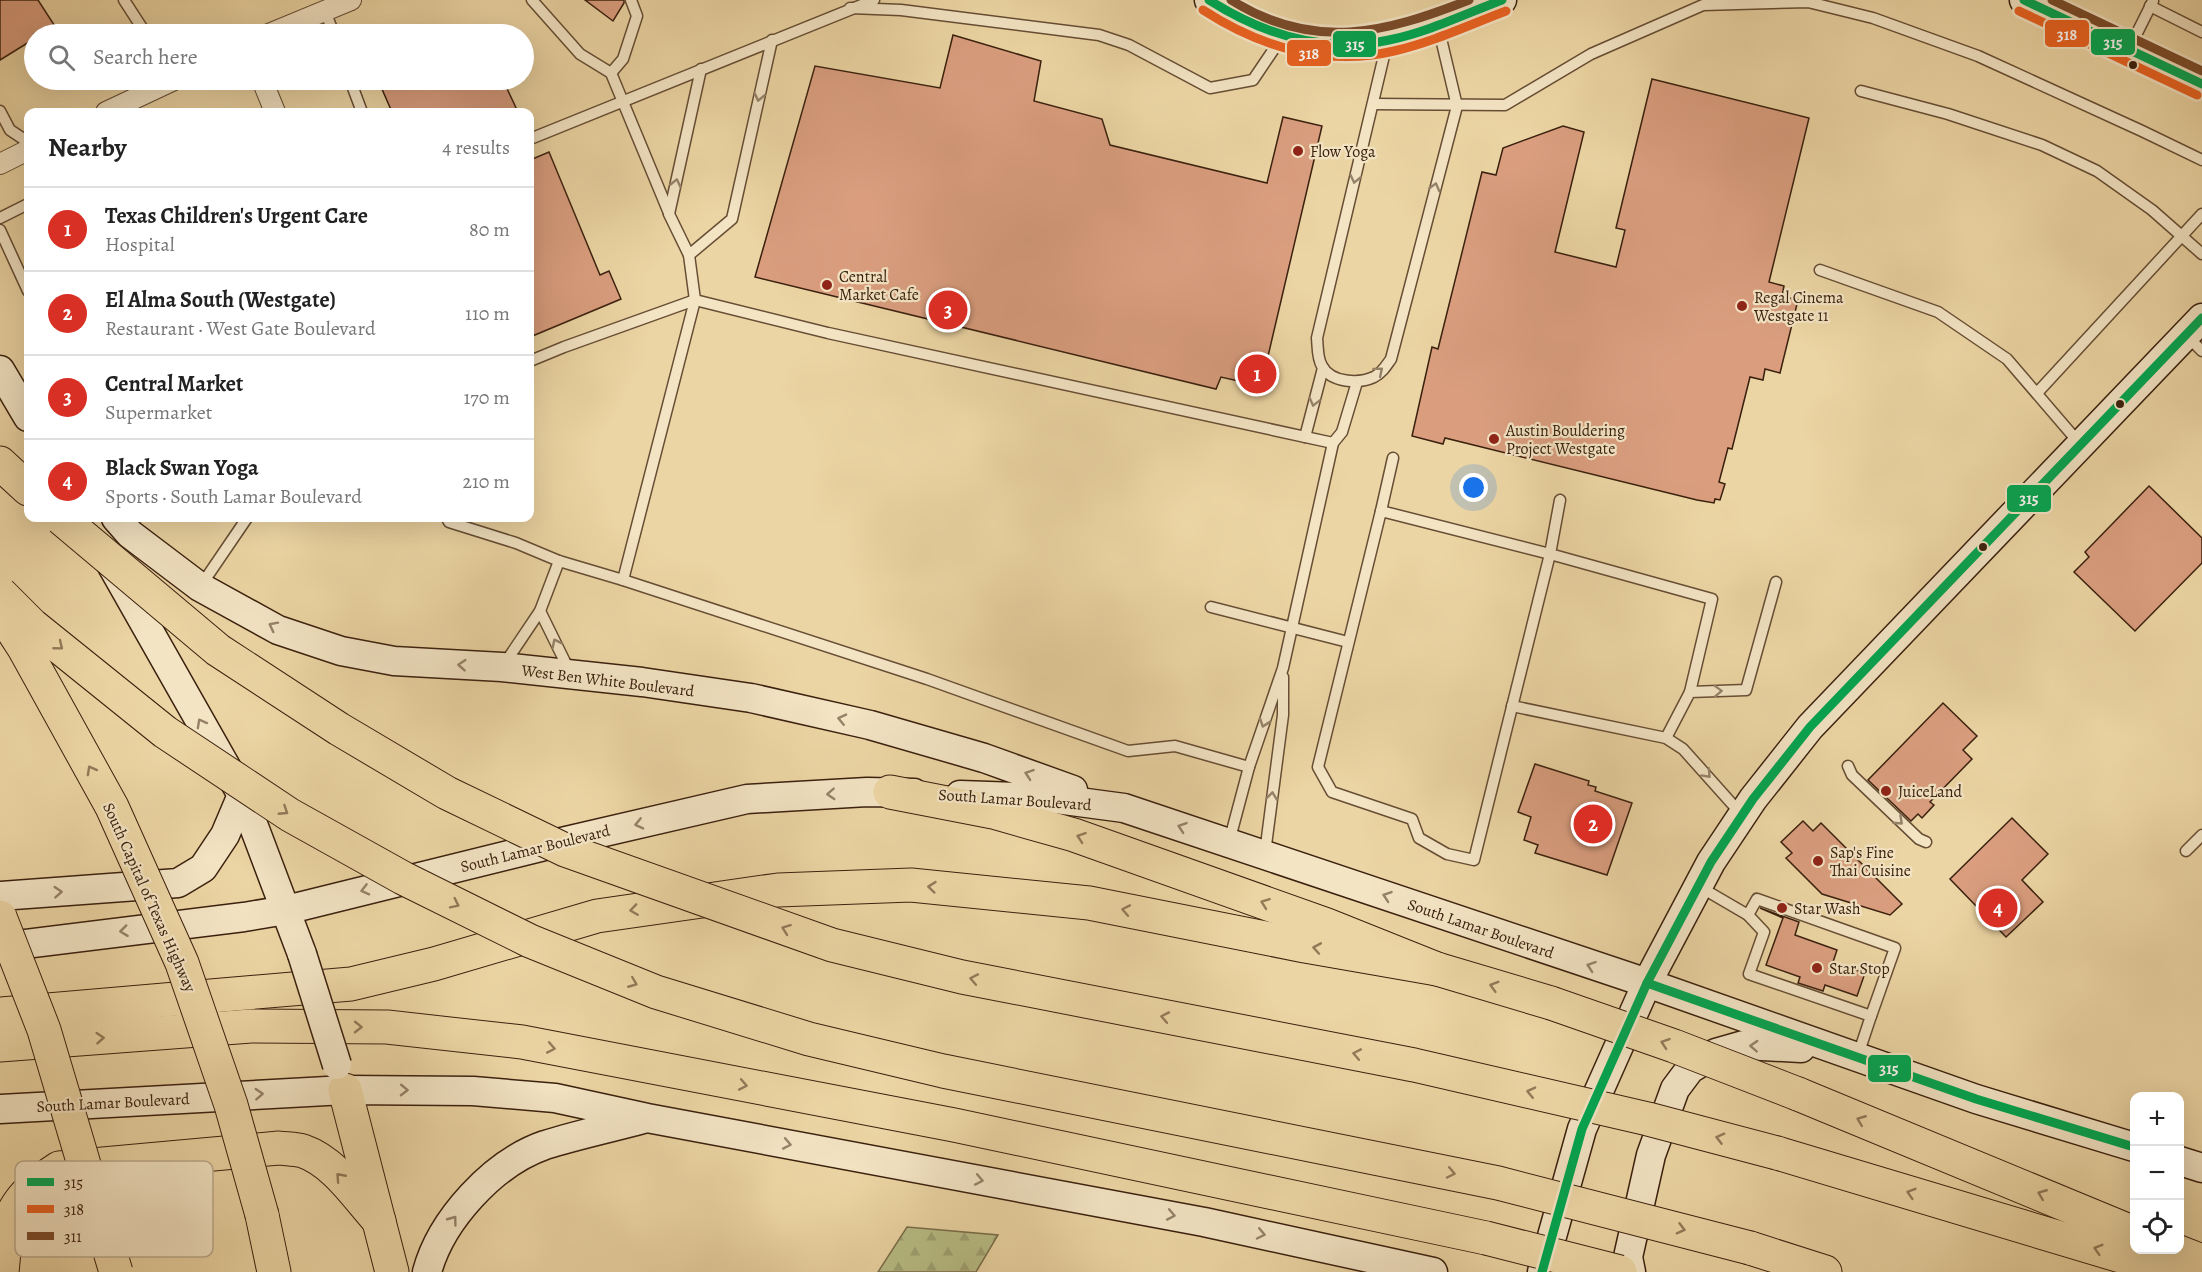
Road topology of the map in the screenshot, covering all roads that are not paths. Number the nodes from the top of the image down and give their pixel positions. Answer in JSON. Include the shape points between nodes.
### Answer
{"nodes":[{"id":1,"x":124,"y":0,"type":"edge"},
{"id":2,"x":351,"y":0,"type":"edge"},
{"id":3,"x":532,"y":0,"type":"edge"},
{"id":4,"x":631,"y":0,"type":"edge"},
{"id":5,"x":874,"y":0,"type":"edge"},
{"id":6,"x":1209,"y":0,"type":"edge"},
{"id":7,"x":1502,"y":0,"type":"edge"},
{"id":8,"x":2024,"y":0,"type":"edge"},
{"id":9,"x":2152,"y":3,"type":"edge"},
{"id":10,"x":850,"y":8,"type":"junction"},
{"id":11,"x":325,"y":11,"type":"junction"},
{"id":12,"x":140,"y":24,"type":"edge"},
{"id":13,"x":293,"y":24,"type":"edge"},
{"id":14,"x":330,"y":24,"type":"edge"},
{"id":15,"x":1437,"y":24,"type":"junction"},
{"id":16,"x":2202,"y":32,"type":"edge"},
{"id":17,"x":1282,"y":36,"type":"junction"},
{"id":18,"x":772,"y":40,"type":"junction"},
{"id":19,"x":1388,"y":40,"type":"junction"},
{"id":20,"x":2129,"y":49,"type":"junction"},
{"id":21,"x":701,"y":69,"type":"junction"},
{"id":22,"x":611,"y":73,"type":"junction"},
{"id":23,"x":2202,"y":84,"type":"edge"},
{"id":24,"x":153,"y":90,"type":"edge"},
{"id":25,"x":266,"y":90,"type":"edge"},
{"id":26,"x":354,"y":90,"type":"edge"},
{"id":27,"x":1861,"y":91,"type":"dead end"},
{"id":28,"x":623,"y":100,"type":"junction"},
{"id":29,"x":1373,"y":104,"type":"junction"},
{"id":30,"x":1456,"y":106,"type":"junction"},
{"id":31,"x":114,"y":108,"type":"edge"},
{"id":32,"x":273,"y":108,"type":"edge"},
{"id":33,"x":360,"y":108,"type":"edge"},
{"id":34,"x":0,"y":111,"type":"edge"},
{"id":35,"x":534,"y":137,"type":"edge"},
{"id":36,"x":24,"y":139,"type":"edge"},
{"id":37,"x":24,"y":152,"type":"edge"},
{"id":38,"x":2202,"y":160,"type":"edge"},
{"id":39,"x":0,"y":164,"type":"edge"},
{"id":40,"x":24,"y":206,"type":"edge"},
{"id":41,"x":669,"y":214,"type":"junction"},
{"id":42,"x":2202,"y":214,"type":"edge"},
{"id":43,"x":0,"y":218,"type":"edge"},
{"id":44,"x":0,"y":230,"type":"edge"},
{"id":45,"x":2183,"y":237,"type":"junction"},
{"id":46,"x":2202,"y":254,"type":"edge"},
{"id":47,"x":689,"y":255,"type":"junction"},
{"id":48,"x":1820,"y":270,"type":"dead end"},
{"id":49,"x":24,"y":282,"type":"edge"},
{"id":50,"x":695,"y":300,"type":"junction"},
{"id":51,"x":2197,"y":335,"type":"edge"},
{"id":52,"x":534,"y":359,"type":"edge"},
{"id":53,"x":1323,"y":368,"type":"junction"},
{"id":54,"x":0,"y":370,"type":"edge"},
{"id":55,"x":1358,"y":382,"type":"junction"},
{"id":56,"x":2037,"y":393,"type":"junction"},
{"id":57,"x":24,"y":410,"type":"edge"},
{"id":58,"x":1305,"y":437,"type":"junction"},
{"id":59,"x":1333,"y":443,"type":"junction"},
{"id":60,"x":2081,"y":444,"type":"junction"},
{"id":61,"x":1393,"y":458,"type":"dead end"},
{"id":62,"x":0,"y":463,"type":"edge"},
{"id":63,"x":24,"y":485,"type":"edge"},
{"id":64,"x":1560,"y":500,"type":"dead end"},
{"id":65,"x":1381,"y":511,"type":"junction"},
{"id":66,"x":66,"y":522,"type":"edge"},
{"id":67,"x":87,"y":522,"type":"edge"},
{"id":68,"x":120,"y":522,"type":"edge"},
{"id":69,"x":244,"y":522,"type":"edge"},
{"id":70,"x":454,"y":522,"type":"edge"},
{"id":71,"x":1550,"y":554,"type":"junction"},
{"id":72,"x":559,"y":561,"type":"junction"},
{"id":73,"x":623,"y":580,"type":"junction"},
{"id":74,"x":1776,"y":582,"type":"dead end"},
{"id":75,"x":200,"y":587,"type":"junction"},
{"id":76,"x":0,"y":593,"type":"edge"},
{"id":77,"x":1211,"y":607,"type":"dead end"},
{"id":78,"x":0,"y":610,"type":"edge"},
{"id":79,"x":540,"y":611,"type":"junction"},
{"id":80,"x":1292,"y":627,"type":"junction"},
{"id":81,"x":1348,"y":642,"type":"junction"},
{"id":82,"x":502,"y":667,"type":"junction"},
{"id":83,"x":1283,"y":668,"type":"junction"},
{"id":84,"x":572,"y":675,"type":"junction"},
{"id":85,"x":1690,"y":692,"type":"junction"},
{"id":86,"x":1512,"y":706,"type":"junction"},
{"id":87,"x":1666,"y":738,"type":"junction"},
{"id":88,"x":1848,"y":766,"type":"dead end"},
{"id":89,"x":1249,"y":767,"type":"junction"},
{"id":90,"x":890,"y":792,"type":"junction"},
{"id":91,"x":242,"y":795,"type":"junction"},
{"id":92,"x":1124,"y":808,"type":"junction"},
{"id":93,"x":1742,"y":815,"type":"junction"},
{"id":94,"x":2202,"y":835,"type":"edge"},
{"id":95,"x":1926,"y":842,"type":"dead end"},
{"id":96,"x":1229,"y":843,"type":"junction"},
{"id":97,"x":2186,"y":851,"type":"dead end"},
{"id":98,"x":1265,"y":854,"type":"junction"},
{"id":99,"x":1698,"y":885,"type":"junction"},
{"id":100,"x":0,"y":896,"type":"edge"},
{"id":101,"x":286,"y":910,"type":"junction"},
{"id":102,"x":1748,"y":915,"type":"junction"},
{"id":103,"x":0,"y":917,"type":"edge"},
{"id":104,"x":0,"y":947,"type":"edge"},
{"id":105,"x":1437,"y":969,"type":"junction"},
{"id":106,"x":1647,"y":983,"type":"junction"},
{"id":107,"x":0,"y":1014,"type":"edge"},
{"id":108,"x":1871,"y":1016,"type":"junction"},
{"id":109,"x":0,"y":1045,"type":"edge"},
{"id":110,"x":1845,"y":1054,"type":"junction"},
{"id":111,"x":341,"y":1077,"type":"junction"},
{"id":112,"x":0,"y":1109,"type":"edge"},
{"id":113,"x":647,"y":1118,"type":"junction"},
{"id":114,"x":2131,"y":1146,"type":"edge"},
{"id":115,"x":83,"y":1161,"type":"edge"},
{"id":116,"x":136,"y":1161,"type":"edge"},
{"id":117,"x":2184,"y":1162,"type":"edge"},
{"id":118,"x":2202,"y":1168,"type":"edge"},
{"id":119,"x":15,"y":1212,"type":"edge"},
{"id":120,"x":379,"y":1221,"type":"junction"},
{"id":121,"x":2130,"y":1231,"type":"edge"},
{"id":122,"x":2184,"y":1254,"type":"edge"},
{"id":123,"x":112,"y":1257,"type":"edge"},
{"id":124,"x":2202,"y":1261,"type":"edge"},
{"id":125,"x":1,"y":1270,"type":"edge"},
{"id":126,"x":116,"y":1272,"type":"edge"},
{"id":127,"x":274,"y":1272,"type":"edge"},
{"id":128,"x":392,"y":1272,"type":"edge"},
{"id":129,"x":427,"y":1272,"type":"edge"},
{"id":130,"x":1433,"y":1272,"type":"edge"},
{"id":131,"x":1542,"y":1272,"type":"edge"},
{"id":132,"x":1620,"y":1272,"type":"edge"},
{"id":133,"x":1631,"y":1272,"type":"edge"},
{"id":134,"x":1825,"y":1272,"type":"edge"},
{"id":135,"x":2174,"y":1272,"type":"edge"}],
"edges":[{"from":1,"to":12,"type":"lane"},
{"from":2,"to":11,"type":"street"},
{"from":3,"to":22,"type":"lane","via":[[580,54]]},
{"from":4,"to":22,"type":"lane","via":[[637,16],[623,58]]},
{"from":5,"to":10,"type":"lane"},
{"from":6,"to":17,"type":"main road","via":[[1243,21]]},
{"from":7,"to":15,"type":"main road"},
{"from":8,"to":20,"type":"main road"},
{"from":9,"to":16,"type":"lane"},
{"from":9,"to":20,"type":"lane"},
{"from":10,"to":17,"type":"lane","via":[[901,10],[1099,35],[1129,45],[1210,88],[1253,80]]},
{"from":10,"to":18,"type":"lane"},
{"from":11,"to":13,"type":"street"},
{"from":11,"to":14,"type":"lane"},
{"from":15,"to":19,"type":"main road"},
{"from":15,"to":30,"type":"lane"},
{"from":17,"to":19,"type":"main road","via":[[1346,45]]},
{"from":18,"to":21,"type":"lane"},
{"from":18,"to":47,"type":"lane","one_way":true,"via":[[732,219]]},
{"from":19,"to":29,"type":"lane"},
{"from":20,"to":23,"type":"main road"},
{"from":21,"to":28,"type":"lane"},
{"from":41,"to":21,"type":"lane","one_way":true},
{"from":22,"to":28,"type":"lane"},
{"from":24,"to":31,"type":"street"},
{"from":25,"to":32,"type":"street"},
{"from":26,"to":33,"type":"lane"},
{"from":27,"to":45,"type":"lane","via":[[1948,114],[2042,146],[2097,171]]},
{"from":28,"to":35,"type":"lane"},
{"from":28,"to":41,"type":"lane"},
{"from":29,"to":30,"type":"lane"},
{"from":29,"to":53,"type":"lane","one_way":true,"via":[[1317,338]]},
{"from":30,"to":38,"type":"lane","via":[[1505,105],[1591,54],[1703,5],[1808,2],[1873,18],[1978,56]]},
{"from":55,"to":30,"type":"lane","one_way":true,"via":[[1383,371],[1390,359]]},
{"from":34,"to":36,"type":"lane","via":[[10,130]]},
{"from":37,"to":39,"type":"street"},
{"from":40,"to":43,"type":"lane"},
{"from":41,"to":47,"type":"lane"},
{"from":42,"to":45,"type":"lane"},
{"from":44,"to":49,"type":"lane"},
{"from":45,"to":46,"type":"lane"},
{"from":45,"to":56,"type":"lane"},
{"from":47,"to":50,"type":"lane"},
{"from":48,"to":56,"type":"lane","via":[[1938,312],[2007,359]]},
{"from":50,"to":52,"type":"lane"},
{"from":50,"to":58,"type":"lane","via":[[828,333]]},
{"from":50,"to":73,"type":"lane"},
{"from":51,"to":60,"type":"main road"},
{"from":53,"to":55,"type":"lane","via":[[1335,378]]},
{"from":53,"to":58,"type":"lane","one_way":true},
{"from":54,"to":57,"type":"main road"},
{"from":55,"to":59,"type":"lane","via":[[1342,432]]},
{"from":56,"to":60,"type":"lane"},
{"from":58,"to":59,"type":"lane"},
{"from":59,"to":80,"type":"lane"},
{"from":60,"to":93,"type":"main road","via":[[1810,727]]},
{"from":61,"to":65,"type":"lane"},
{"from":62,"to":63,"type":"highway"},
{"from":64,"to":71,"type":"lane"},
{"from":65,"to":71,"type":"lane"},
{"from":65,"to":81,"type":"lane"},
{"from":135,"to":66,"type":"highway","one_way":true,"bridge":true,"via":[[1777,1153],[1648,1119],[1414,1065],[962,977],[832,945],[565,850],[447,793],[218,650]]},
{"from":91,"to":67,"type":"main road","one_way":true},
{"from":68,"to":75,"type":"main road","name":"West Ben White Boulevard"},
{"from":69,"to":75,"type":"lane"},
{"from":70,"to":72,"type":"lane"},
{"from":71,"to":85,"type":"lane","via":[[1712,599]]},
{"from":71,"to":86,"type":"lane"},
{"from":72,"to":73,"type":"lane"},
{"from":72,"to":79,"type":"lane"},
{"from":73,"to":89,"type":"lane","via":[[927,679],[1128,752],[1174,746]]},
{"from":85,"to":74,"type":"lane","one_way":true,"via":[[1746,690]]},
{"from":82,"to":75,"type":"main road","name":"West Ben White Boulevard","one_way":true,"via":[[394,661],[341,651],[278,630]]},
{"from":76,"to":134,"type":"highway","one_way":true,"bridge":true,"via":[[32,625],[165,732],[290,815],[403,878],[530,941],[656,992],[809,1039],[931,1068],[1498,1183],[1750,1248]]},
{"from":77,"to":80,"type":"lane"},
{"from":127,"to":78,"type":"highway","name":"South Capital of Texas Highway","one_way":true,"bridge":true,"via":[[231,1106],[182,963],[112,807]]},
{"from":79,"to":82,"type":"lane"},
{"from":84,"to":79,"type":"lane","one_way":true},
{"from":80,"to":81,"type":"lane"},
{"from":80,"to":83,"type":"lane"},
{"from":81,"to":86,"type":"lane","via":[[1318,767],[1332,792],[1412,819],[1419,838],[1447,854],[1474,860]]},
{"from":82,"to":84,"type":"main road","name":"West Ben White Boulevard"},
{"from":83,"to":89,"type":"lane","one_way":true},
{"from":98,"to":83,"type":"lane","one_way":true,"via":[[1283,715]]},
{"from":92,"to":84,"type":"main road","name":"West Ben White Boulevard","one_way":true,"via":[[984,758],[870,725],[751,698]]},
{"from":85,"to":87,"type":"lane"},
{"from":86,"to":87,"type":"lane"},
{"from":87,"to":93,"type":"lane","one_way":true,"via":[[1683,749]]},
{"from":88,"to":95,"type":"lane","one_way":true,"via":[[1851,775]]},
{"from":89,"to":96,"type":"lane"},
{"from":90,"to":92,"type":"main road","name":"South Lamar Boulevard","via":[[1049,798]]},
{"from":90,"to":101,"type":"main road","name":"South Lamar Boulevard","one_way":true,"via":[[747,799]]},
{"from":105,"to":90,"type":"highway","one_way":true,"via":[[1327,925],[1074,835],[993,812]]},
{"from":100,"to":91,"type":"main road","one_way":true,"via":[[178,883],[203,868],[225,835]]},
{"from":91,"to":101,"type":"main road"},
{"from":96,"to":92,"type":"main road","name":"South Lamar Boulevard","one_way":true},
{"from":93,"to":99,"type":"main road"},
{"from":94,"to":97,"type":"lane"},
{"from":96,"to":98,"type":"main road","name":"South Lamar Boulevard"},
{"from":106,"to":98,"type":"main road","name":"South Lamar Boulevard","one_way":true},
{"from":99,"to":102,"type":"lane"},
{"from":99,"to":106,"type":"main road"},
{"from":101,"to":104,"type":"main road","name":"South Lamar Boulevard","one_way":true},
{"from":101,"to":111,"type":"main road","bridge":true},
{"from":102,"to":108,"type":"lane","via":[[1764,932],[1749,974]]},
{"from":102,"to":108,"type":"lane","via":[[1757,898],[1895,948]]},
{"from":103,"to":115,"type":"highway","bridge":true,"via":[[44,1030]]},
{"from":105,"to":107,"type":"highway","one_way":true,"via":[[1089,903],[911,885],[778,890],[597,916],[351,984]]},
{"from":121,"to":105,"type":"highway","one_way":true,"bridge":true,"via":[[1674,1046]]},
{"from":106,"to":110,"type":"main road","name":"South Lamar Boulevard"},
{"from":106,"to":131,"type":"main road","via":[[1582,1129]]},
{"from":108,"to":110,"type":"lane"},
{"from":109,"to":132,"type":"highway","one_way":true,"bridge":true,"via":[[251,1026],[387,1027],[522,1042],[954,1125],[1486,1238]]},
{"from":110,"to":114,"type":"main road","name":"South Lamar Boulevard"},
{"from":110,"to":133,"type":"main road","one_way":true,"via":[[1744,1045],[1716,1053],[1690,1069],[1675,1089],[1651,1155],[1628,1257]]},
{"from":112,"to":111,"type":"main road","name":"South Lamar Boulevard","one_way":true},
{"from":111,"to":113,"type":"main road","name":"South Lamar Boulevard","one_way":true,"via":[[555,1098]]},
{"from":111,"to":120,"type":"highway"},
{"from":129,"to":113,"type":"main road","one_way":true,"via":[[445,1230],[462,1208],[515,1160],[543,1146]]},
{"from":113,"to":130,"type":"main road","name":"South Lamar Boulevard","one_way":true,"via":[[1204,1222]]},
{"from":120,"to":116,"type":"highway","one_way":true,"via":[[333,1170],[303,1151],[279,1148]]},
{"from":117,"to":118,"type":"main road"},
{"from":119,"to":125,"type":"highway","one_way":true},
{"from":120,"to":128,"type":"highway"},
{"from":122,"to":124,"type":"highway"},
{"from":123,"to":126,"type":"highway","bridge":true}]}
